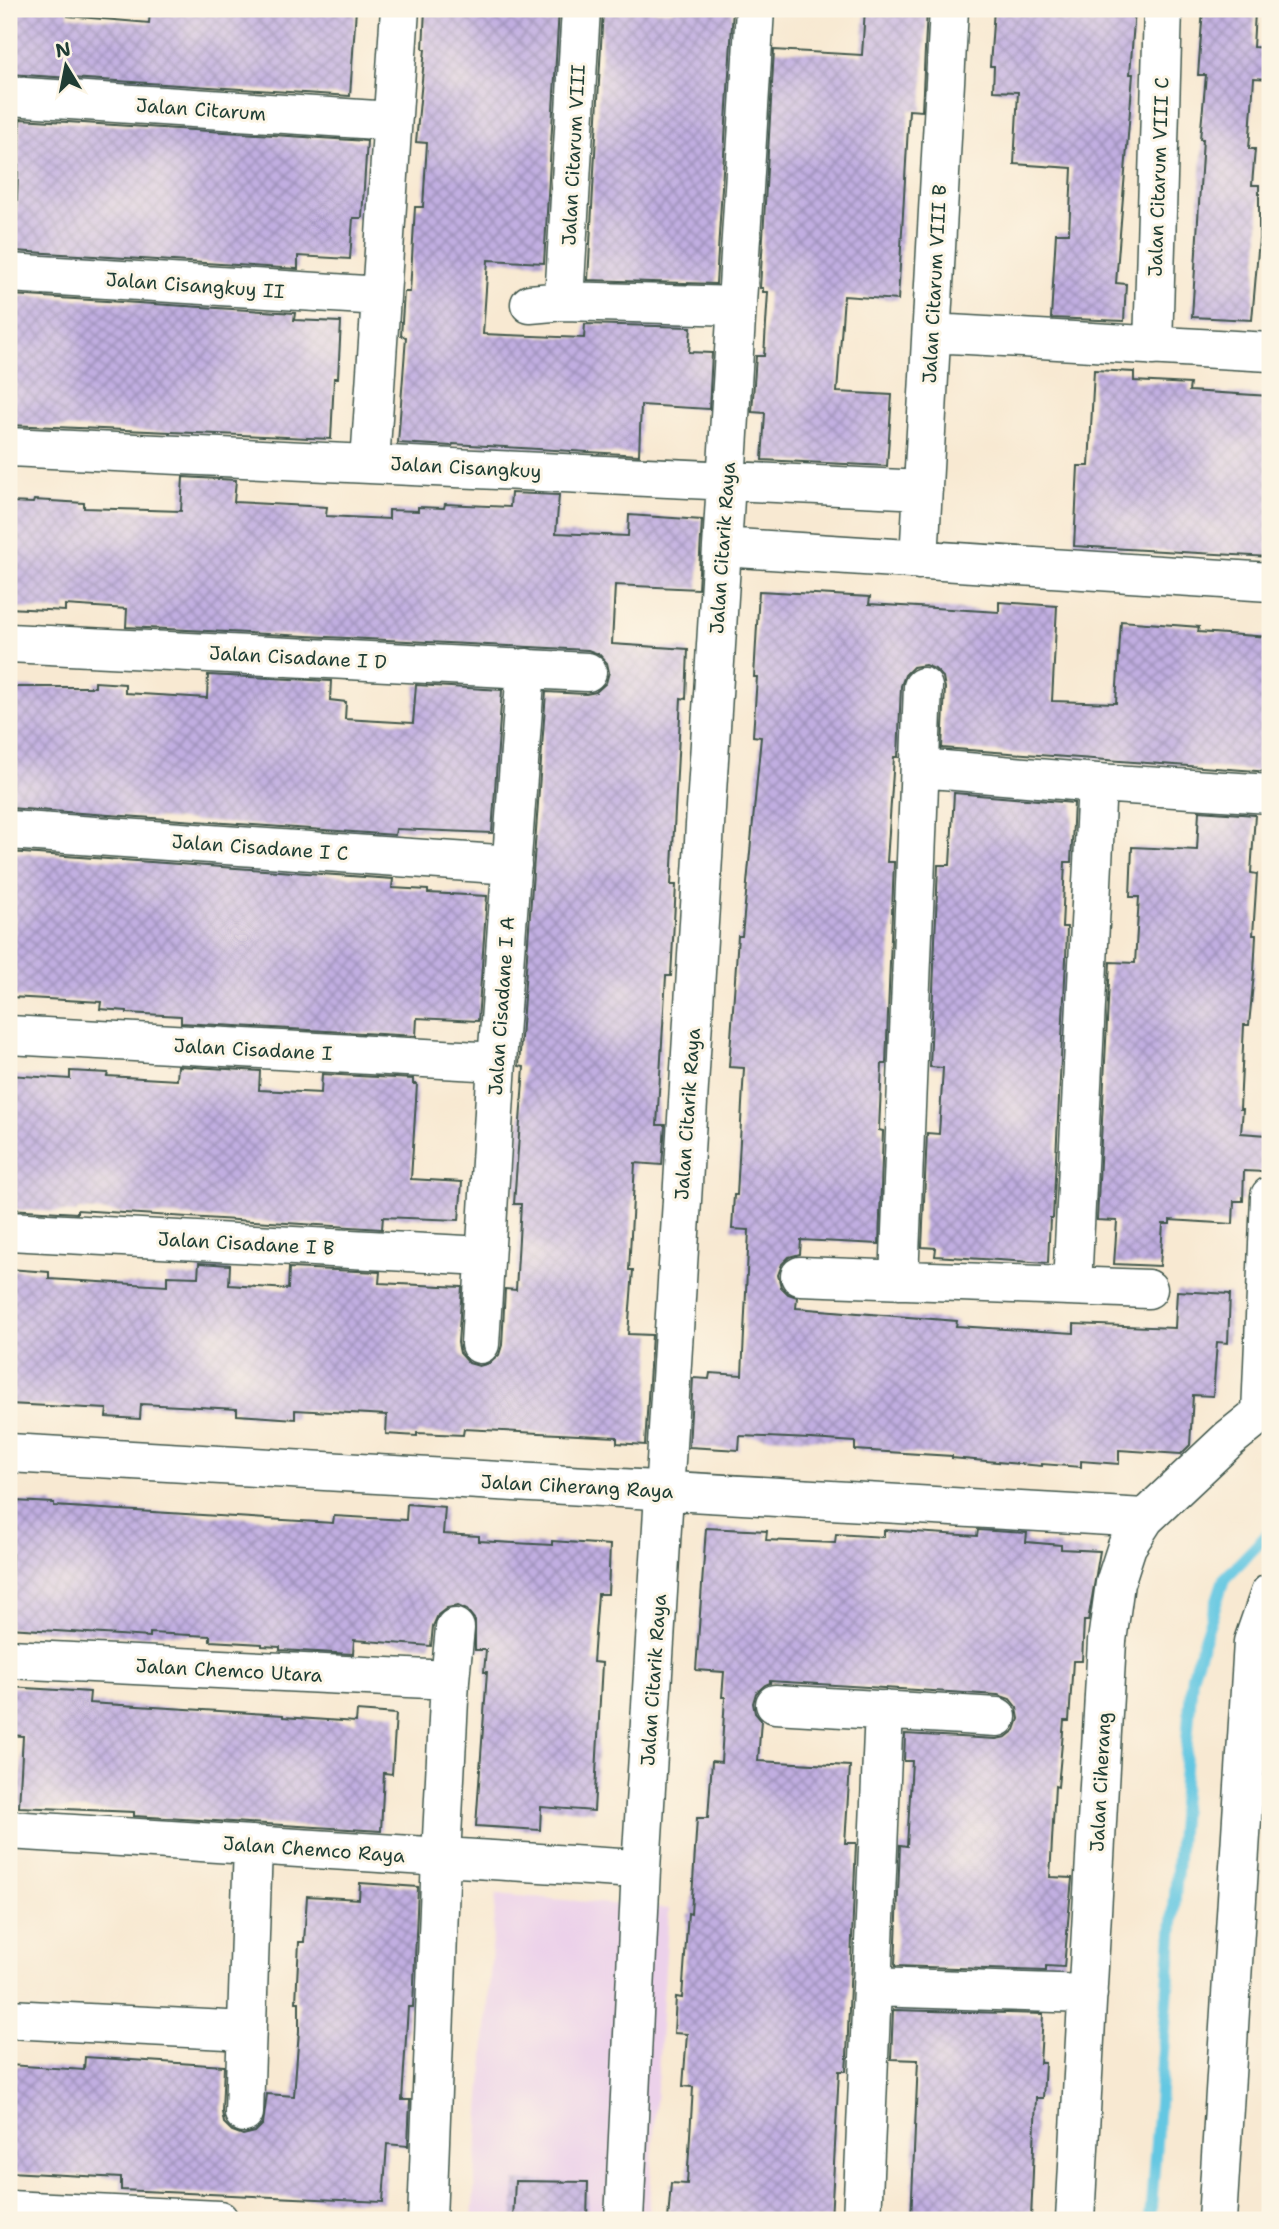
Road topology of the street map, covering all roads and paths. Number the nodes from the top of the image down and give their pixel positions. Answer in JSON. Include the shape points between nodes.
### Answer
{"nodes":[{"id":1,"x":400,"y":9,"type":"edge"},
{"id":2,"x":581,"y":9,"type":"edge"},
{"id":3,"x":755,"y":9,"type":"edge"},
{"id":4,"x":949,"y":9,"type":"edge"},
{"id":5,"x":1163,"y":9,"type":"edge"},
{"id":6,"x":9,"y":96,"type":"edge"},
{"id":7,"x":392,"y":121,"type":"junction"},
{"id":8,"x":9,"y":273,"type":"edge"},
{"id":9,"x":381,"y":296,"type":"junction"},
{"id":10,"x":737,"y":306,"type":"junction"},
{"id":11,"x":932,"y":333,"type":"junction"},
{"id":12,"x":1153,"y":346,"type":"junction"},
{"id":13,"x":1270,"y":352,"type":"edge"},
{"id":14,"x":9,"y":446,"type":"edge"},
{"id":15,"x":370,"y":463,"type":"junction"},
{"id":16,"x":727,"y":480,"type":"junction"},
{"id":17,"x":923,"y":489,"type":"junction"},
{"id":18,"x":722,"y":547,"type":"junction"},
{"id":19,"x":919,"y":560,"type":"junction"},
{"id":20,"x":1270,"y":582,"type":"edge"},
{"id":21,"x":9,"y":643,"type":"edge"},
{"id":22,"x":526,"y":668,"type":"junction"},
{"id":23,"x":587,"y":672,"type":"dead end"},
{"id":24,"x":923,"y":687,"type":"dead end"},
{"id":25,"x":920,"y":768,"type":"junction"},
{"id":26,"x":1097,"y":783,"type":"junction"},
{"id":27,"x":1270,"y":794,"type":"edge"},
{"id":28,"x":9,"y":830,"type":"edge"},
{"id":29,"x":512,"y":865,"type":"junction"},
{"id":30,"x":9,"y":1035,"type":"edge"},
{"id":31,"x":497,"y":1062,"type":"junction"},
{"id":32,"x":1270,"y":1196,"type":"edge"},
{"id":33,"x":9,"y":1231,"type":"edge"},
{"id":34,"x":484,"y":1256,"type":"junction"},
{"id":35,"x":800,"y":1276,"type":"dead end"},
{"id":36,"x":899,"y":1280,"type":"junction"},
{"id":37,"x":1072,"y":1286,"type":"junction"},
{"id":38,"x":1148,"y":1289,"type":"dead end"},
{"id":39,"x":480,"y":1344,"type":"dead end"},
{"id":40,"x":1266,"y":1410,"type":"edge"},
{"id":41,"x":9,"y":1453,"type":"edge"},
{"id":42,"x":664,"y":1491,"type":"junction"},
{"id":43,"x":1145,"y":1518,"type":"junction"},
{"id":44,"x":1270,"y":1593,"type":"edge"},
{"id":45,"x":455,"y":1629,"type":"dead end"},
{"id":46,"x":9,"y":1659,"type":"edge"},
{"id":47,"x":450,"y":1680,"type":"junction"},
{"id":48,"x":775,"y":1704,"type":"dead end"},
{"id":49,"x":884,"y":1710,"type":"junction"},
{"id":50,"x":997,"y":1717,"type":"dead end"},
{"id":51,"x":9,"y":1829,"type":"edge"},
{"id":52,"x":253,"y":1845,"type":"junction"},
{"id":53,"x":441,"y":1857,"type":"junction"},
{"id":54,"x":620,"y":1868,"type":"dead end"},
{"id":55,"x":872,"y":1987,"type":"junction"},
{"id":56,"x":1088,"y":1994,"type":"junction"},
{"id":57,"x":9,"y":2019,"type":"edge"},
{"id":58,"x":247,"y":2031,"type":"junction"},
{"id":59,"x":244,"y":2113,"type":"dead end"},
{"id":60,"x":9,"y":2210,"type":"edge"},
{"id":61,"x":139,"y":2218,"type":"edge"},
{"id":62,"x":219,"y":2220,"type":"edge"},
{"id":63,"x":427,"y":2220,"type":"edge"},
{"id":64,"x":624,"y":2220,"type":"edge"},
{"id":65,"x":862,"y":2220,"type":"edge"},
{"id":66,"x":1075,"y":2220,"type":"edge"},
{"id":67,"x":1217,"y":2220,"type":"edge"}],
"edges":[{"from":1,"to":7,"type":"street"},
{"from":2,"to":10,"type":"street","name":"Jalan Citarum VIII","via":[[547,303]]},
{"from":3,"to":10,"type":"street","name":"Jalan Citarik Raya"},
{"from":4,"to":11,"type":"street","name":"Jalan Citarum VIII B"},
{"from":5,"to":12,"type":"street","name":"Jalan Citarum VIII C"},
{"from":6,"to":7,"type":"street","name":"Jalan Citarum"},
{"from":7,"to":9,"type":"street"},
{"from":8,"to":9,"type":"street","name":"Jalan Cisangkuy II"},
{"from":9,"to":15,"type":"street"},
{"from":10,"to":16,"type":"street","name":"Jalan Citarik Raya"},
{"from":11,"to":12,"type":"street"},
{"from":11,"to":17,"type":"street","name":"Jalan Citarum VIII B"},
{"from":12,"to":13,"type":"street"},
{"from":14,"to":15,"type":"street","name":"Jalan Cisangkuy"},
{"from":15,"to":16,"type":"street","name":"Jalan Cisangkuy"},
{"from":16,"to":17,"type":"street","name":"Jalan Cisangkuy"},
{"from":16,"to":18,"type":"street","name":"Jalan Citarik Raya"},
{"from":17,"to":19,"type":"street","name":"Jalan Citarum VIII B"},
{"from":18,"to":19,"type":"street"},
{"from":18,"to":42,"type":"street","name":"Jalan Citarik Raya"},
{"from":19,"to":20,"type":"street"},
{"from":21,"to":22,"type":"street","name":"Jalan Cisadane I D"},
{"from":22,"to":23,"type":"street","name":"Jalan Cisadane I D"},
{"from":22,"to":29,"type":"street","name":"Jalan Cisadane I A"},
{"from":24,"to":25,"type":"street"},
{"from":25,"to":26,"type":"street"},
{"from":25,"to":36,"type":"street"},
{"from":26,"to":27,"type":"street"},
{"from":26,"to":37,"type":"street"},
{"from":28,"to":29,"type":"street","name":"Jalan Cisadane I C"},
{"from":29,"to":31,"type":"street","name":"Jalan Cisadane I A"},
{"from":30,"to":31,"type":"street","name":"Jalan Cisadane I"},
{"from":31,"to":34,"type":"street","name":"Jalan Cisadane I A"},
{"from":32,"to":40,"type":"street"},
{"from":33,"to":34,"type":"street","name":"Jalan Cisadane I B"},
{"from":34,"to":39,"type":"street","name":"Jalan Cisadane I A"},
{"from":35,"to":36,"type":"street"},
{"from":36,"to":37,"type":"street"},
{"from":37,"to":38,"type":"street"},
{"from":40,"to":43,"type":"street","name":"Jalan Ciherang"},
{"from":41,"to":42,"type":"street","name":"Jalan Ciherang Raya"},
{"from":42,"to":43,"type":"street","name":"Jalan Ciherang Raya"},
{"from":42,"to":64,"type":"street","name":"Jalan Citarik Raya"},
{"from":43,"to":56,"type":"street","name":"Jalan Ciherang","via":[[1127,1546],[1115,1583],[1108,1641]]},
{"from":44,"to":67,"type":"street","via":[[1252,1642]]},
{"from":45,"to":47,"type":"street"},
{"from":46,"to":47,"type":"street","name":"Jalan Chemco Utara"},
{"from":47,"to":53,"type":"street"},
{"from":48,"to":49,"type":"street"},
{"from":49,"to":50,"type":"street"},
{"from":49,"to":55,"type":"street"},
{"from":51,"to":52,"type":"street","name":"Jalan Chemco Raya"},
{"from":52,"to":53,"type":"street","name":"Jalan Chemco Raya"},
{"from":52,"to":58,"type":"street"},
{"from":53,"to":54,"type":"street","name":"Jalan Chemco Raya"},
{"from":53,"to":63,"type":"street"},
{"from":55,"to":56,"type":"street"},
{"from":55,"to":65,"type":"street"},
{"from":56,"to":66,"type":"street","name":"Jalan Ciherang"},
{"from":57,"to":58,"type":"street"},
{"from":58,"to":59,"type":"street"},
{"from":60,"to":61,"type":"street"},
{"from":61,"to":62,"type":"street"}]}
